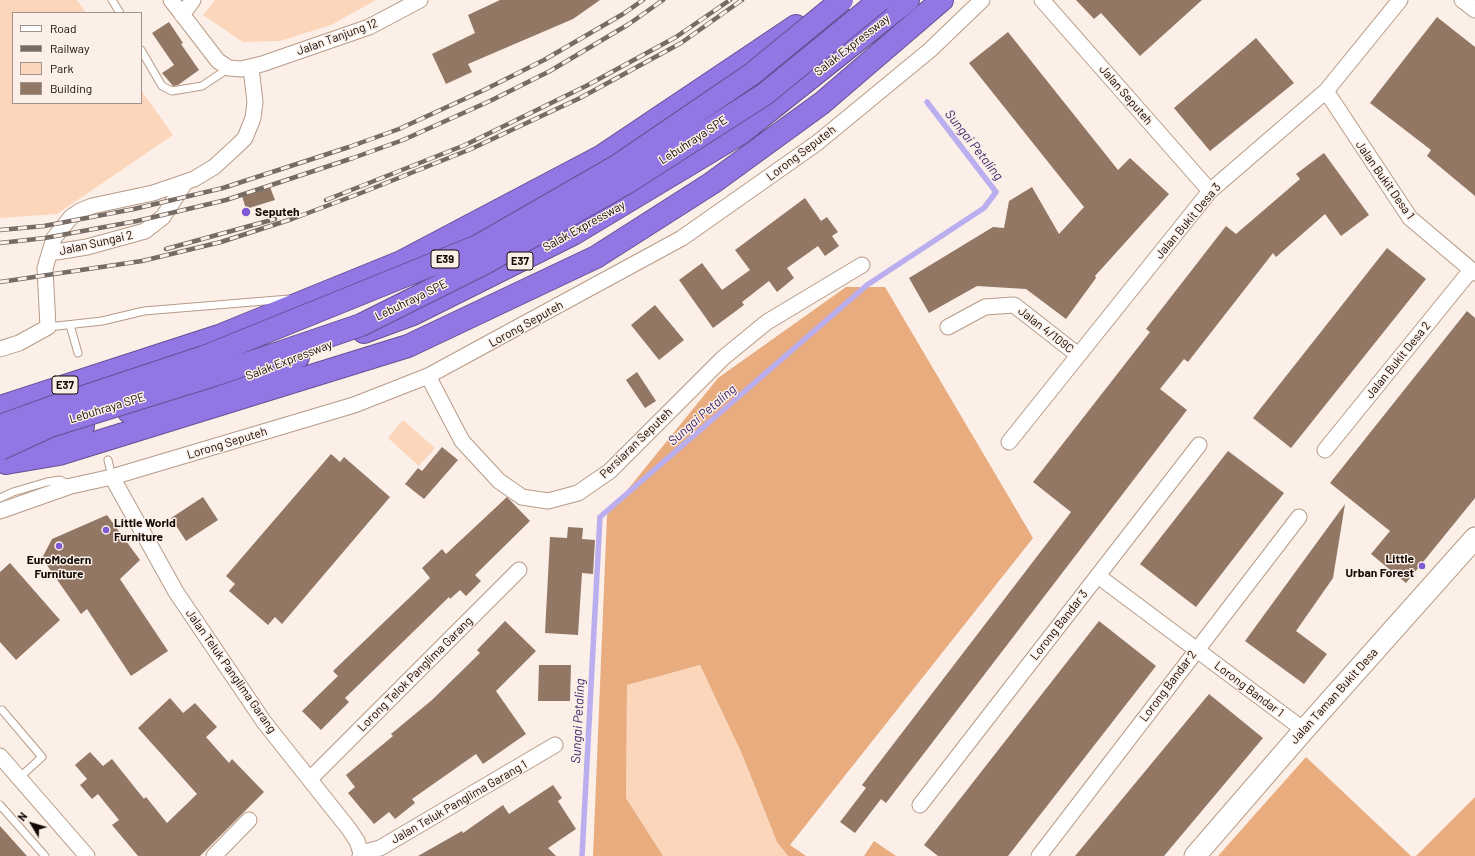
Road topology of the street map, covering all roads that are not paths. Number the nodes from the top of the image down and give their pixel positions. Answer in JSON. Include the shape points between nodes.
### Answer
{"nodes":[{"id":1,"x":112,"y":0,"type":"edge"},
{"id":2,"x":171,"y":0,"type":"edge"},
{"id":3,"x":193,"y":0,"type":"edge"},
{"id":4,"x":420,"y":0,"type":"edge"},
{"id":5,"x":828,"y":0,"type":"edge"},
{"id":6,"x":842,"y":0,"type":"edge"},
{"id":7,"x":880,"y":0,"type":"edge"},
{"id":8,"x":908,"y":0,"type":"edge"},
{"id":9,"x":942,"y":0,"type":"edge"},
{"id":10,"x":982,"y":0,"type":"edge"},
{"id":11,"x":1042,"y":0,"type":"edge"},
{"id":12,"x":1400,"y":0,"type":"edge"},
{"id":13,"x":1462,"y":0,"type":"edge"},
{"id":14,"x":1475,"y":10,"type":"edge"},
{"id":15,"x":119,"y":12,"type":"edge"},
{"id":16,"x":182,"y":15,"type":"junction"},
{"id":17,"x":142,"y":52,"type":"edge"},
{"id":18,"x":229,"y":68,"type":"junction"},
{"id":19,"x":251,"y":68,"type":"junction"},
{"id":20,"x":1326,"y":91,"type":"junction"},
{"id":21,"x":741,"y":132,"type":"junction"},
{"id":22,"x":185,"y":183,"type":"junction"},
{"id":23,"x":1210,"y":191,"type":"junction"},
{"id":24,"x":50,"y":253,"type":"junction"},
{"id":25,"x":596,"y":257,"type":"junction"},
{"id":26,"x":862,"y":265,"type":"dead end"},
{"id":27,"x":1473,"y":272,"type":"edge"},
{"id":28,"x":317,"y":296,"type":"junction"},
{"id":29,"x":70,"y":325,"type":"junction"},
{"id":30,"x":48,"y":327,"type":"junction"},
{"id":31,"x":948,"y":327,"type":"dead end"},
{"id":32,"x":0,"y":349,"type":"edge"},
{"id":33,"x":78,"y":354,"type":"dead end"},
{"id":34,"x":1078,"y":355,"type":"junction"},
{"id":35,"x":131,"y":364,"type":"junction"},
{"id":36,"x":428,"y":376,"type":"junction"},
{"id":37,"x":0,"y":392,"type":"edge"},
{"id":38,"x":0,"y":407,"type":"edge"},
{"id":39,"x":0,"y":426,"type":"edge"},
{"id":40,"x":1009,"y":442,"type":"dead end"},
{"id":41,"x":1199,"y":445,"type":"dead end"},
{"id":42,"x":1325,"y":450,"type":"dead end"},
{"id":43,"x":2,"y":456,"type":"edge"},
{"id":44,"x":108,"y":460,"type":"dead end"},
{"id":45,"x":112,"y":477,"type":"junction"},
{"id":46,"x":71,"y":486,"type":"junction"},
{"id":47,"x":0,"y":498,"type":"edge"},
{"id":48,"x":0,"y":511,"type":"edge"},
{"id":49,"x":1299,"y":517,"type":"dead end"},
{"id":50,"x":1475,"y":538,"type":"edge"},
{"id":51,"x":519,"y":570,"type":"dead end"},
{"id":52,"x":1098,"y":576,"type":"junction"},
{"id":53,"x":1196,"y":650,"type":"junction"},
{"id":54,"x":2,"y":710,"type":"dead end"},
{"id":55,"x":1304,"y":730,"type":"junction"},
{"id":56,"x":555,"y":745,"type":"dead end"},
{"id":57,"x":0,"y":756,"type":"edge"},
{"id":58,"x":19,"y":778,"type":"junction"},
{"id":59,"x":310,"y":779,"type":"junction"},
{"id":60,"x":0,"y":805,"type":"edge"},
{"id":61,"x":920,"y":806,"type":"dead end"},
{"id":62,"x":248,"y":820,"type":"dead end"},
{"id":63,"x":360,"y":854,"type":"edge"},
{"id":64,"x":45,"y":856,"type":"edge"},
{"id":65,"x":87,"y":856,"type":"edge"},
{"id":66,"x":214,"y":856,"type":"edge"},
{"id":67,"x":1039,"y":856,"type":"edge"},
{"id":68,"x":1195,"y":856,"type":"edge"}],
"edges":[{"from":1,"to":15,"type":"lane"},
{"from":2,"to":16,"type":"street"},
{"from":3,"to":16,"type":"street"},
{"from":4,"to":19,"type":"street","name":"Jalan Tanjung 12","via":[[369,27]]},
{"from":5,"to":28,"type":"highway","number":"E37","via":[[785,35],[602,156],[401,262]]},
{"from":6,"to":39,"type":"highway","name":"Lebuhraya SPE","number":"E39","bridge":true,"via":[[752,74],[617,166],[478,246],[204,357]]},
{"from":7,"to":43,"type":"highway","name":"Lebuhraya SPE","number":"E39","bridge":true,"via":[[764,94],[628,182],[485,263],[360,325],[214,375],[50,426]]},
{"from":8,"to":21,"type":"highway","name":"Salak Expressway","number":"E37"},
{"from":9,"to":25,"type":"highway","via":[[822,103],[712,183]]},
{"from":10,"to":36,"type":"street","name":"Lorong Seputeh","via":[[930,50],[817,143],[682,238]]},
{"from":11,"to":23,"type":"street","name":"Jalan Seputeh"},
{"from":12,"to":20,"type":"street","name":"Jalan Bukit Desa 3"},
{"from":13,"to":14,"type":"street"},
{"from":16,"to":18,"type":"street","via":[[218,61]]},
{"from":17,"to":18,"type":"lane","via":[[162,86],[172,91],[202,86]]},
{"from":18,"to":19,"type":"street"},
{"from":19,"to":22,"type":"street","name":"Jalan Sungai 2","via":[[255,102],[253,118],[245,138],[220,163]]},
{"from":20,"to":23,"type":"street","name":"Jalan Bukit Desa 3"},
{"from":20,"to":27,"type":"street","name":"Jalan Bukit Desa 1","via":[[1410,218]]},
{"from":21,"to":25,"type":"highway"},
{"from":21,"to":43,"type":"highway","name":"Salak Expressway","number":"E37","via":[[573,234],[413,314],[227,384],[83,426]]},
{"from":22,"to":24,"type":"street","name":"Jalan Sungai 2","via":[[162,217],[145,231]]},
{"from":22,"to":24,"type":"street","name":"Jalan Sungai 2","via":[[80,211],[71,217],[54,238]]},
{"from":23,"to":34,"type":"street","name":"Jalan Bukit Desa 3"},
{"from":24,"to":30,"type":"street","via":[[46,268]]},
{"from":25,"to":43,"type":"highway","via":[[408,346],[59,454]]},
{"from":26,"to":36,"type":"street","name":"Persiaran Seputeh","via":[[767,322],[723,358],[610,471],[578,494],[548,501],[522,497],[499,481],[462,441]]},
{"from":27,"to":42,"type":"street","name":"Jalan Bukit Desa 2"},
{"from":28,"to":29,"type":"lane","via":[[144,311],[102,321]]},
{"from":28,"to":35,"type":"highway","number":"E37","via":[[219,336]]},
{"from":29,"to":30,"type":"lane"},
{"from":29,"to":33,"type":"lane"},
{"from":30,"to":32,"type":"street","via":[[19,343]]},
{"from":31,"to":34,"type":"street","name":"Jalan 4/109C","via":[[984,307],[1014,305]]},
{"from":34,"to":40,"type":"street","name":"Jalan Bukit Desa 3"},
{"from":35,"to":37,"type":"highway"},
{"from":35,"to":38,"type":"highway","number":"E37"},
{"from":36,"to":45,"type":"street","name":"Lorong Seputeh","via":[[354,405]]},
{"from":41,"to":52,"type":"street","name":"Lorong Bandar 3"},
{"from":44,"to":45,"type":"lane"},
{"from":45,"to":46,"type":"street","name":"Lorong Seputeh"},
{"from":45,"to":59,"type":"street","name":"Jalan Teluk Panglima Garang","via":[[176,592],[249,702]]},
{"from":46,"to":47,"type":"lane","via":[[60,480],[47,482]]},
{"from":46,"to":48,"type":"street","name":"Lorong Seputeh"},
{"from":49,"to":53,"type":"street","name":"Lorong Bandar 2"},
{"from":50,"to":55,"type":"street","name":"Jalan Taman Bukit Desa"},
{"from":51,"to":59,"type":"street","name":"Lorong Telok Panglima Garang"},
{"from":52,"to":53,"type":"street","name":"Lorong Bandar 1"},
{"from":52,"to":61,"type":"street","name":"Lorong Bandar 3"},
{"from":53,"to":55,"type":"street","name":"Lorong Bandar 1"},
{"from":53,"to":67,"type":"street","name":"Lorong Bandar 2"},
{"from":54,"to":58,"type":"lane","via":[[42,757]]},
{"from":55,"to":68,"type":"street","name":"Jalan Taman Bukit Desa"},
{"from":56,"to":63,"type":"street","name":"Jalan Teluk Panglima Garang 1","via":[[380,848]]},
{"from":57,"to":58,"type":"street"},
{"from":58,"to":65,"type":"street"},
{"from":59,"to":63,"type":"street","name":"Jalan Teluk Panglima Garang","via":[[349,829]]},
{"from":60,"to":64,"type":"lane"},
{"from":62,"to":66,"type":"street"}]}
